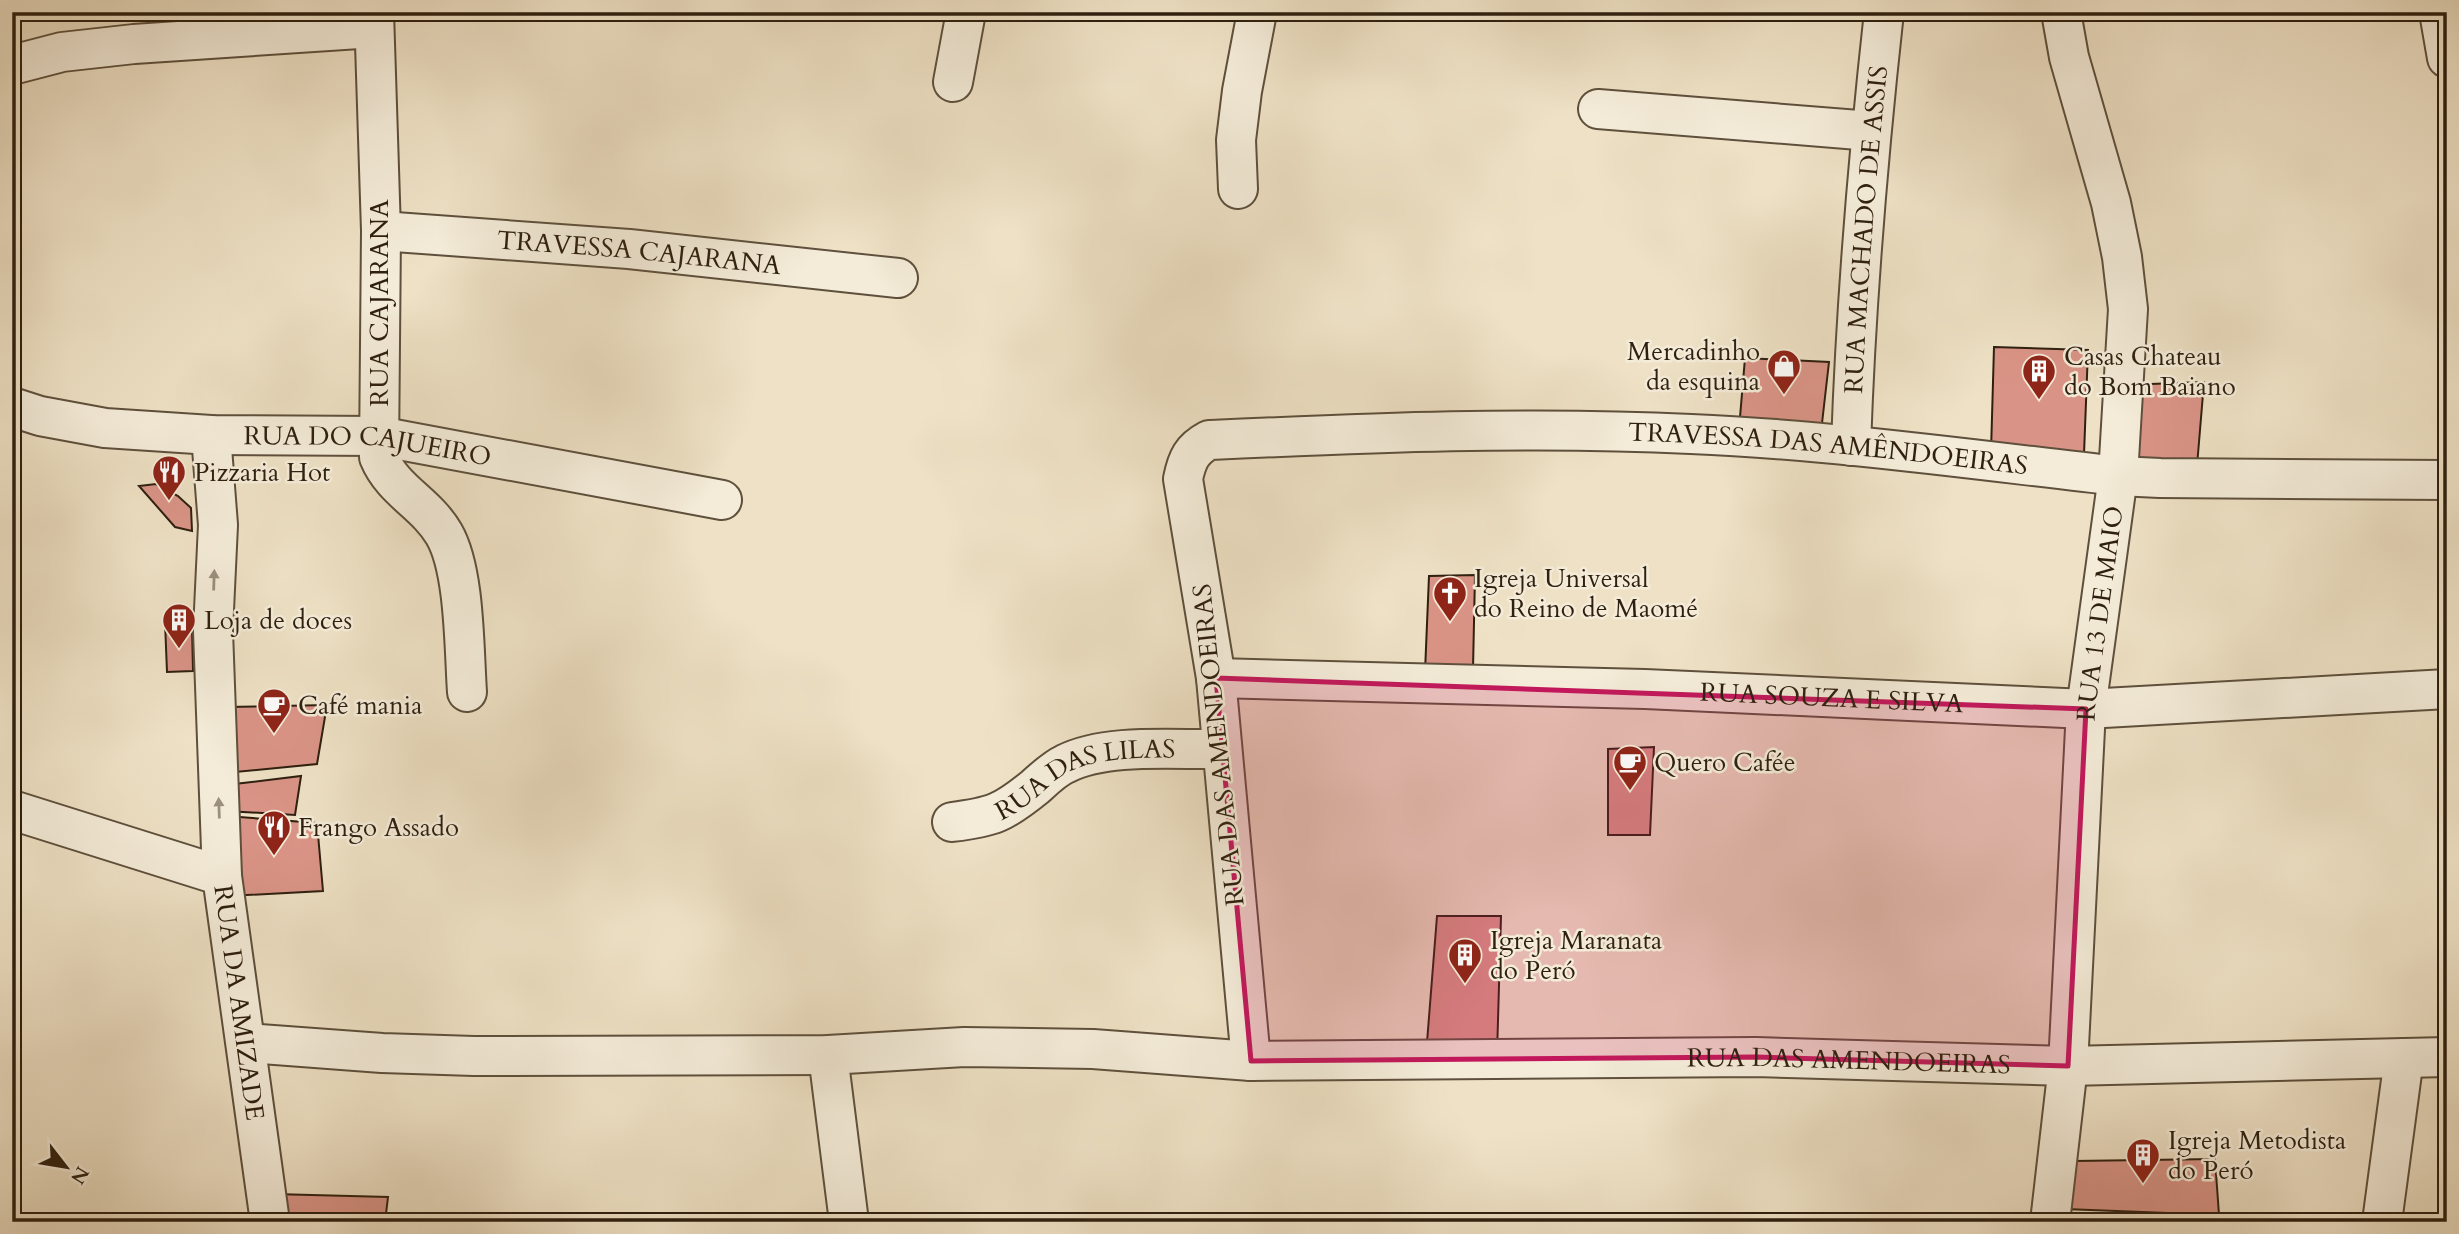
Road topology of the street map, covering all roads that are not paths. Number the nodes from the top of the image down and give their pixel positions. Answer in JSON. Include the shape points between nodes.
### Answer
{"nodes":[{"id":1,"x":966,"y":12,"type":"edge"},
{"id":2,"x":1257,"y":12,"type":"edge"},
{"id":3,"x":1884,"y":12,"type":"edge"},
{"id":4,"x":2061,"y":12,"type":"edge"},
{"id":5,"x":2439,"y":12,"type":"edge"},
{"id":6,"x":374,"y":20,"type":"edge"},
{"id":7,"x":2447,"y":58,"type":"edge"},
{"id":8,"x":12,"y":65,"type":"edge"},
{"id":9,"x":953,"y":82,"type":"dead end"},
{"id":10,"x":1598,"y":108,"type":"dead end"},
{"id":11,"x":1871,"y":131,"type":"junction"},
{"id":12,"x":1238,"y":189,"type":"dead end"},
{"id":13,"x":381,"y":231,"type":"junction"},
{"id":14,"x":898,"y":278,"type":"dead end"},
{"id":15,"x":12,"y":407,"type":"edge"},
{"id":16,"x":211,"y":435,"type":"junction"},
{"id":17,"x":378,"y":436,"type":"junction"},
{"id":18,"x":1209,"y":440,"type":"joint"},
{"id":19,"x":1851,"y":446,"type":"junction"},
{"id":20,"x":2118,"y":476,"type":"junction"},
{"id":21,"x":2447,"y":480,"type":"edge"},
{"id":22,"x":722,"y":500,"type":"dead end"},
{"id":23,"x":1216,"y":678,"type":"junction"},
{"id":24,"x":2447,"y":689,"type":"edge"},
{"id":25,"x":467,"y":692,"type":"dead end"},
{"id":26,"x":2086,"y":709,"type":"junction"},
{"id":27,"x":1221,"y":749,"type":"junction"},
{"id":28,"x":12,"y":810,"type":"edge"},
{"id":29,"x":952,"y":822,"type":"dead end"},
{"id":30,"x":222,"y":876,"type":"junction"},
{"id":31,"x":247,"y":1043,"type":"junction"},
{"id":32,"x":828,"y":1055,"type":"junction"},
{"id":33,"x":2447,"y":1057,"type":"edge"},
{"id":34,"x":2404,"y":1058,"type":"junction"},
{"id":35,"x":1251,"y":1061,"type":"junction"},
{"id":36,"x":2068,"y":1066,"type":"junction"},
{"id":37,"x":270,"y":1222,"type":"edge"},
{"id":38,"x":849,"y":1222,"type":"edge"},
{"id":39,"x":2050,"y":1222,"type":"edge"},
{"id":40,"x":2382,"y":1222,"type":"edge"}],
"edges":[{"from":1,"to":9,"type":"street"},
{"from":2,"to":12,"type":"street","via":[[1241,91]]},
{"from":3,"to":11,"type":"street","name":"RUA MACHADO DE ASSIS"},
{"from":4,"to":20,"type":"street","name":"RUA 13 DE MAIO","via":[[2069,57],[2111,203],[2125,283],[2128,309]]},
{"from":5,"to":7,"type":"street"},
{"from":6,"to":8,"type":"street","via":[[62,52]]},
{"from":6,"to":13,"type":"street","name":"RUA CAJARANA"},
{"from":10,"to":11,"type":"street"},
{"from":11,"to":19,"type":"street","name":"RUA MACHADO DE ASSIS"},
{"from":13,"to":14,"type":"street","name":"TRAVESSA CAJARANA","via":[[629,249]]},
{"from":13,"to":17,"type":"street","name":"RUA CAJARANA"},
{"from":15,"to":16,"type":"street","name":"RUA DO CAJUEIRO","via":[[105,428]]},
{"from":16,"to":17,"type":"street","name":"RUA DO CAJUEIRO"},
{"from":30,"to":16,"type":"street","one_way":true,"via":[[213,631],[218,525]]},
{"from":17,"to":22,"type":"street","name":"RUA DO CAJUEIRO"},
{"from":17,"to":25,"type":"street","name":"RUA CAJARANA","via":[[385,472],[429,515],[444,534],[453,557]]},
{"from":18,"to":19,"type":"street","name":"TRAVESSA DAS AMÊNDOEIRAS","via":[[1459,430],[1691,434]]},
{"from":18,"to":23,"type":"street","name":"RUA DAS AMENDOEIRAS","via":[[1196,447],[1183,479]]},
{"from":19,"to":20,"type":"street","name":"TRAVESSA DAS AMÊNDOEIRAS"},
{"from":20,"to":21,"type":"street","name":"TRAVESSA DAS AMÊNDOEIRAS"},
{"from":20,"to":26,"type":"street","name":"RUA 13 DE MAIO"},
{"from":23,"to":26,"type":"street","name":"RUA SOUZA E SILVA","via":[[1645,689]]},
{"from":23,"to":27,"type":"street","name":"RUA DAS AMENDOEIRAS"},
{"from":24,"to":26,"type":"street","name":"RUA SOUZA E SILVA"},
{"from":26,"to":36,"type":"street","name":"RUA 13 DE MAIO"},
{"from":27,"to":29,"type":"street","name":"RUA DAS LILAS","via":[[1085,755],[1062,765],[997,814]]},
{"from":27,"to":35,"type":"street","name":"RUA DAS AMENDOEIRAS"},
{"from":28,"to":30,"type":"street","name":"RUA DA AMIZADE"},
{"from":30,"to":31,"type":"street","name":"RUA DA AMIZADE"},
{"from":31,"to":32,"type":"street","name":"RUA DAS AMENDOEIRAS","via":[[474,1056]]},
{"from":31,"to":37,"type":"street","name":"RUA DA AMIZADE"},
{"from":32,"to":35,"type":"street","name":"RUA DAS AMENDOEIRAS","via":[[964,1046],[1093,1049]]},
{"from":32,"to":38,"type":"street"},
{"from":33,"to":34,"type":"street","name":"RUA DAS AMENDOEIRAS"},
{"from":34,"to":36,"type":"street","name":"RUA DAS AMENDOEIRAS"},
{"from":34,"to":40,"type":"street"},
{"from":35,"to":36,"type":"street","name":"RUA DAS AMENDOEIRAS","via":[[1756,1057]]},
{"from":36,"to":39,"type":"street","name":"RUA 13 DE MAIO"}]}
